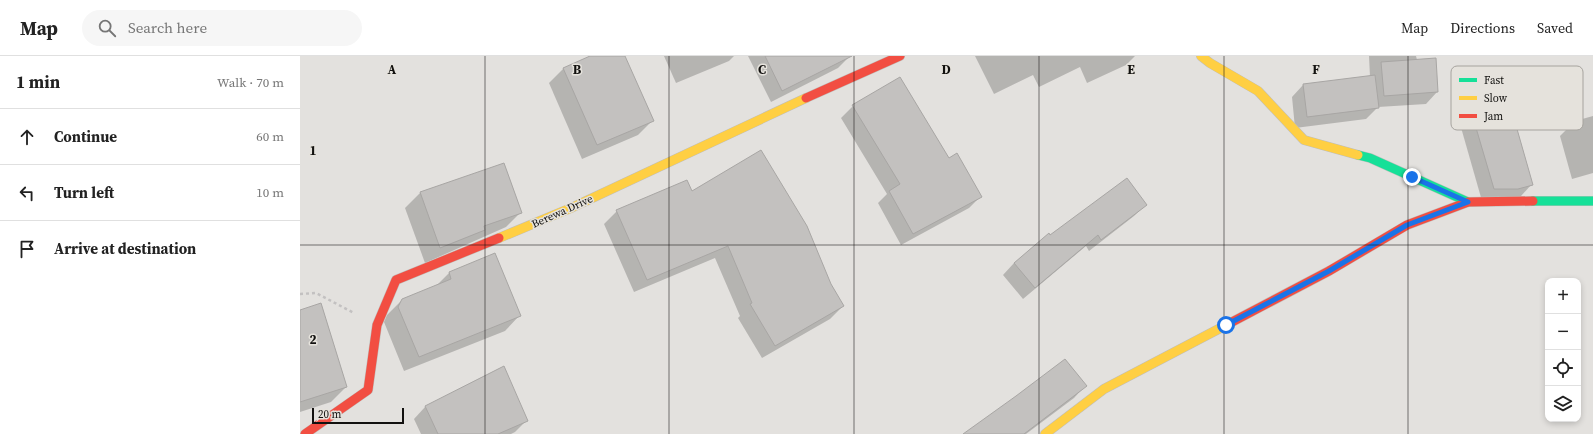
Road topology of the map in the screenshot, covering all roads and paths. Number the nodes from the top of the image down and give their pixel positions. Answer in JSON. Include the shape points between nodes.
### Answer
{"nodes":[{"id":1,"x":900,"y":56,"type":"edge"},
{"id":2,"x":1201,"y":56,"type":"edge"},
{"id":3,"x":1593,"y":201,"type":"edge"},
{"id":4,"x":1468,"y":202,"type":"junction"},
{"id":5,"x":300,"y":294,"type":"edge"},
{"id":6,"x":377,"y":325,"type":"junction"},
{"id":7,"x":304,"y":434,"type":"edge"},
{"id":8,"x":1046,"y":434,"type":"edge"}],
"edges":[{"from":1,"to":6,"type":"street","name":"Berewa Drive","via":[[571,208],[396,280]]},
{"from":2,"to":4,"type":"street","via":[[1258,91],[1304,140],[1370,158]]},
{"from":3,"to":4,"type":"street"},
{"from":4,"to":8,"type":"street","via":[[1407,225],[1329,271],[1104,389]]},
{"from":5,"to":6,"type":"path","via":[[316,293]]},
{"from":6,"to":7,"type":"street","name":"Berewa Drive","via":[[368,390]]}]}
